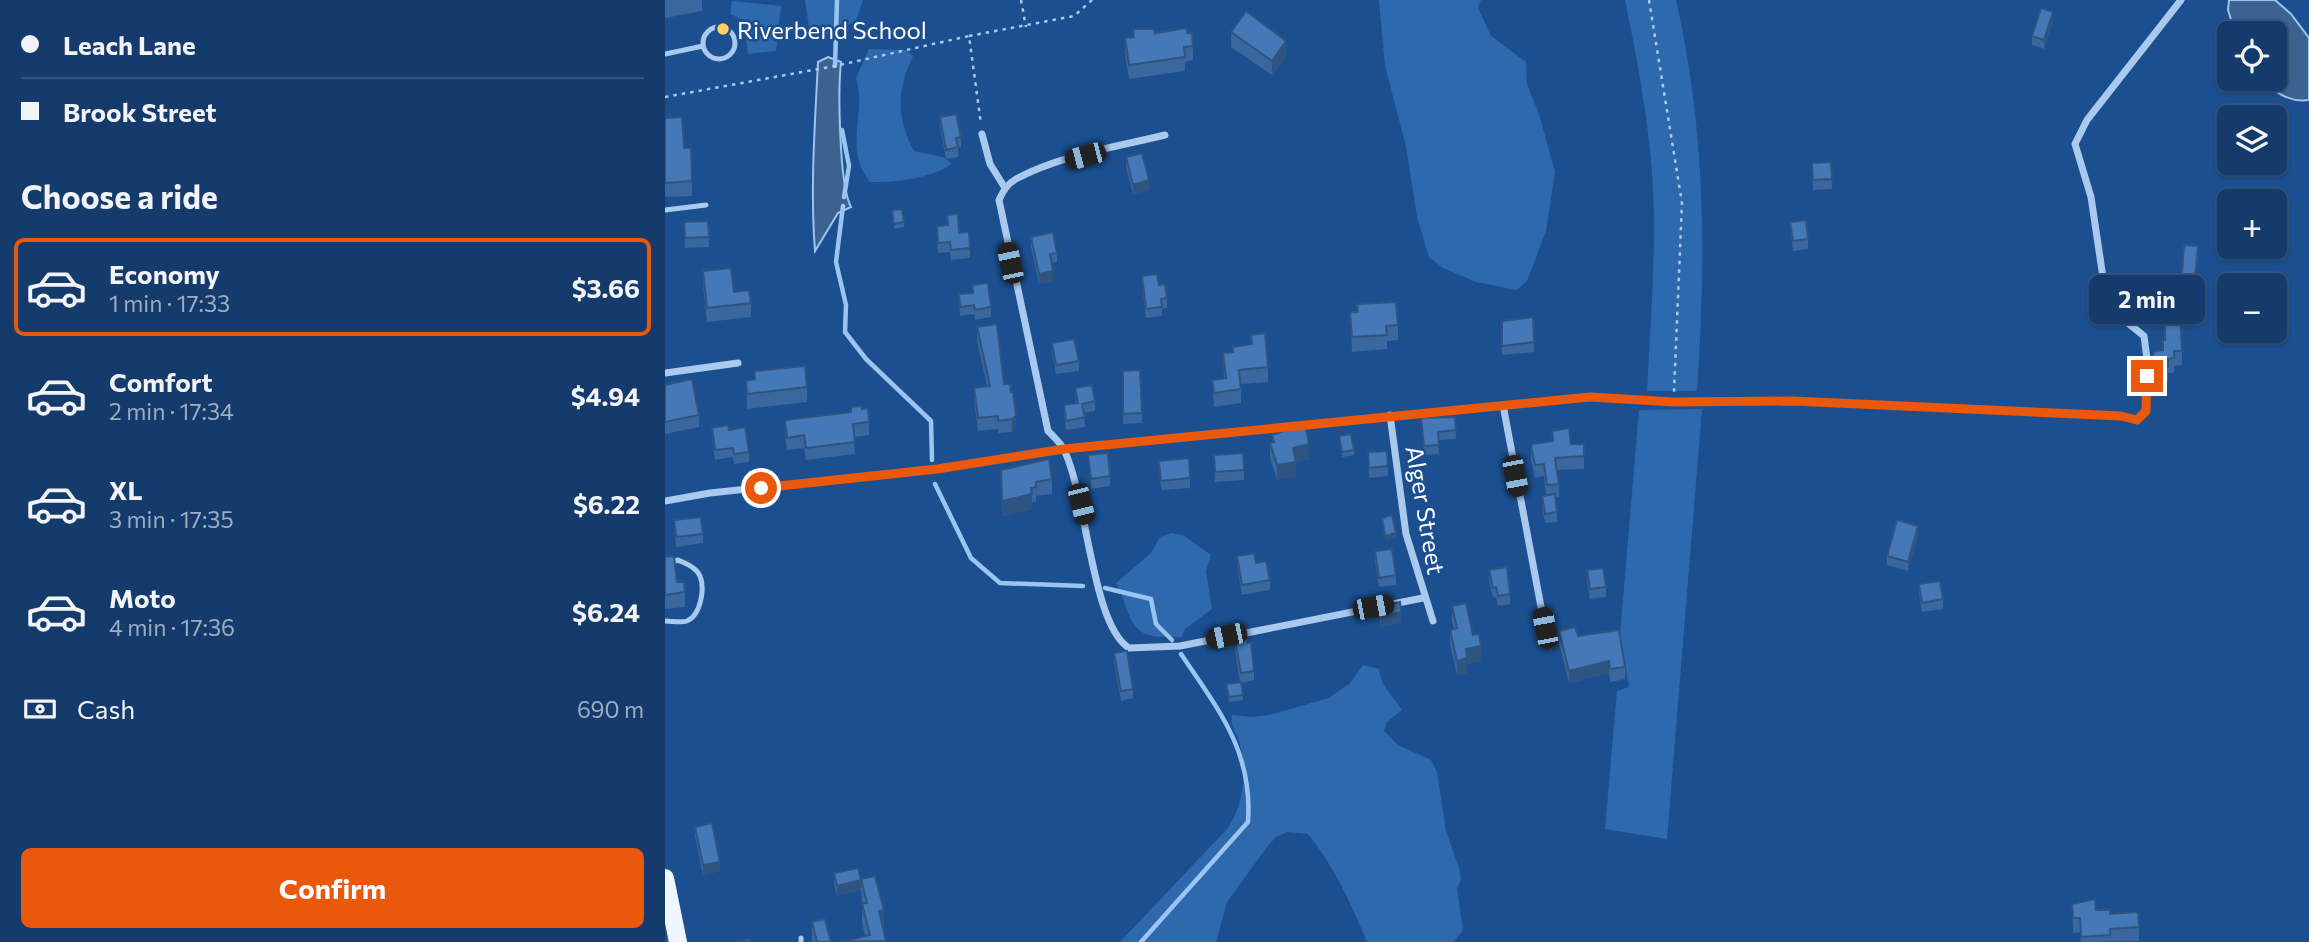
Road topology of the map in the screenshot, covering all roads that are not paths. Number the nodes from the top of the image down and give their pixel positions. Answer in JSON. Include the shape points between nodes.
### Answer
{"nodes":[{"id":1,"x":2181,"y":0,"type":"edge"},
{"id":2,"x":703,"y":46,"type":"junction"},
{"id":3,"x":665,"y":54,"type":"edge"},
{"id":4,"x":982,"y":134,"type":"road end"},
{"id":5,"x":1165,"y":135,"type":"dead end"},
{"id":6,"x":1005,"y":188,"type":"junction"},
{"id":7,"x":706,"y":205,"type":"dead end"},
{"id":8,"x":665,"y":210,"type":"edge"},
{"id":9,"x":738,"y":363,"type":"dead end"},
{"id":10,"x":665,"y":373,"type":"edge"},
{"id":11,"x":1503,"y":405,"type":"junction"},
{"id":12,"x":1390,"y":415,"type":"junction"},
{"id":13,"x":1064,"y":449,"type":"junction"},
{"id":14,"x":665,"y":501,"type":"edge"},
{"id":15,"x":665,"y":564,"type":"edge"},
{"id":16,"x":1423,"y":598,"type":"junction"},
{"id":17,"x":665,"y":621,"type":"edge"},
{"id":18,"x":1433,"y":621,"type":"dead end"},
{"id":19,"x":1545,"y":628,"type":"dead end"},
{"id":20,"x":665,"y":878,"type":"edge"},
{"id":21,"x":678,"y":942,"type":"edge"}],
"edges":[{"from":1,"to":11,"type":"street","via":[[2087,120],[2075,144],[2091,197],[2105,291],[2113,311],[2144,335],[2146,411],[2137,420],[1793,401],[1590,397]]},
{"from":2,"to":2,"type":"lane","via":[[710,57],[724,59],[734,50],[734,37],[724,27],[711,28]]},
{"from":2,"to":3,"type":"lane"},
{"from":4,"to":6,"type":"street","via":[[990,164]]},
{"from":5,"to":6,"type":"street","via":[[1059,163]]},
{"from":6,"to":13,"type":"street","via":[[999,200],[1033,369],[1048,431]]},
{"from":7,"to":8,"type":"lane"},
{"from":9,"to":10,"type":"street"},
{"from":11,"to":12,"type":"street"},
{"from":11,"to":19,"type":"street"},
{"from":12,"to":13,"type":"street"},
{"from":12,"to":16,"type":"street","name":"Alger Street","via":[[1406,534]]},
{"from":13,"to":14,"type":"street"},
{"from":13,"to":16,"type":"street","name":"Alger Street","via":[[1084,514],[1104,613],[1113,633],[1129,648],[1180,646]]},
{"from":15,"to":17,"type":"lane","via":[[678,560],[695,569],[701,577],[701,595],[699,608],[687,622]]},
{"from":16,"to":18,"type":"street"},
{"from":20,"to":21,"type":"main road"}]}
